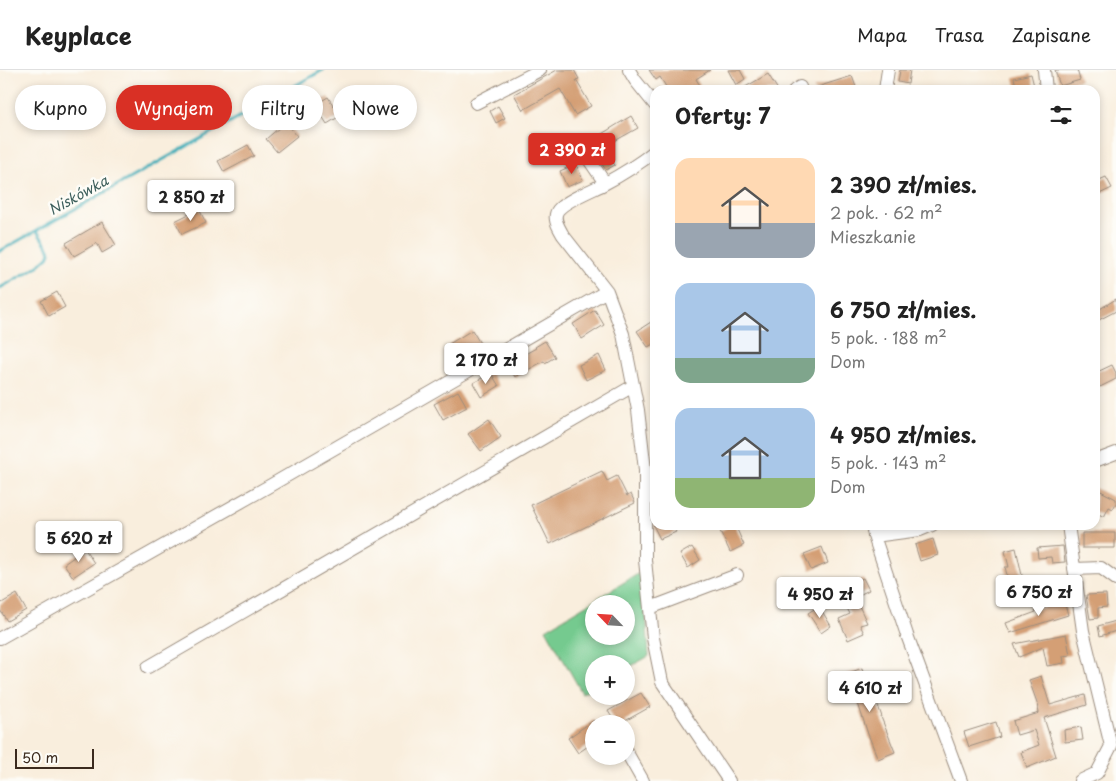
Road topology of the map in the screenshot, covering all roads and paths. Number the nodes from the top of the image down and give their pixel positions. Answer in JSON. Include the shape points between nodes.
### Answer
{"nodes":[{"id":1,"x":540,"y":70,"type":"edge"},
{"id":2,"x":629,"y":70,"type":"edge"},
{"id":3,"x":888,"y":70,"type":"edge"},
{"id":4,"x":1044,"y":70,"type":"edge"},
{"id":5,"x":886,"y":85,"type":"edge"},
{"id":6,"x":1046,"y":85,"type":"edge"},
{"id":7,"x":650,"y":99,"type":"edge"},
{"id":8,"x":476,"y":103,"type":"dead end"},
{"id":9,"x":581,"y":148,"type":"dead end"},
{"id":10,"x":650,"y":155,"type":"edge"},
{"id":11,"x":605,"y":183,"type":"junction"},
{"id":12,"x":607,"y":292,"type":"junction"},
{"id":13,"x":633,"y":386,"type":"junction"},
{"id":14,"x":1116,"y":453,"type":"edge"},
{"id":15,"x":1100,"y":459,"type":"edge"},
{"id":16,"x":920,"y":530,"type":"edge"},
{"id":17,"x":1069,"y":530,"type":"edge"},
{"id":18,"x":873,"y":531,"type":"edge"},
{"id":19,"x":1074,"y":569,"type":"junction"},
{"id":20,"x":737,"y":575,"type":"dead end"},
{"id":21,"x":1116,"y":579,"type":"edge"},
{"id":22,"x":650,"y":608,"type":"junction"},
{"id":23,"x":0,"y":638,"type":"edge"},
{"id":24,"x":148,"y":667,"type":"dead end"},
{"id":25,"x":1113,"y":745,"type":"edge"},
{"id":26,"x":634,"y":765,"type":"edge"},
{"id":27,"x":1098,"y":777,"type":"edge"},
{"id":28,"x":643,"y":781,"type":"edge"},
{"id":29,"x":729,"y":781,"type":"edge"},
{"id":30,"x":961,"y":781,"type":"edge"},
{"id":31,"x":1080,"y":781,"type":"edge"}],
"edges":[{"from":1,"to":8,"type":"street"},
{"from":2,"to":7,"type":"street"},
{"from":3,"to":5,"type":"street"},
{"from":4,"to":6,"type":"street"},
{"from":9,"to":11,"type":"street"},
{"from":10,"to":11,"type":"street"},
{"from":11,"to":12,"type":"street","via":[[564,204],[555,217],[564,235]]},
{"from":12,"to":13,"type":"street","via":[[623,334]]},
{"from":12,"to":23,"type":"street"},
{"from":13,"to":22,"type":"street","via":[[645,470],[645,560]]},
{"from":13,"to":24,"type":"street"},
{"from":14,"to":15,"type":"street"},
{"from":16,"to":18,"type":"street"},
{"from":17,"to":19,"type":"street"},
{"from":18,"to":30,"type":"street","via":[[906,635]]},
{"from":19,"to":21,"type":"street","via":[[1101,568]]},
{"from":19,"to":25,"type":"street","via":[[1083,631]]},
{"from":20,"to":22,"type":"street"},
{"from":22,"to":29,"type":"street","via":[[662,682]]},
{"from":25,"to":27,"type":"street"},
{"from":26,"to":28,"type":"street"},
{"from":27,"to":31,"type":"street"}]}
